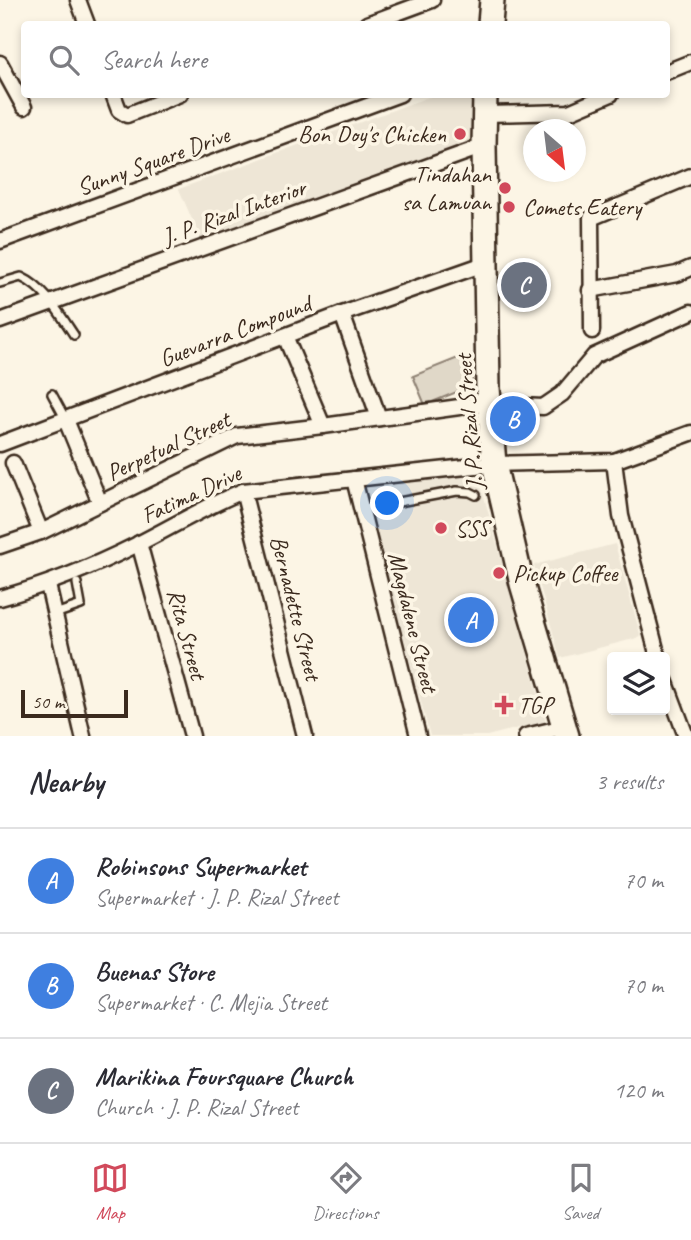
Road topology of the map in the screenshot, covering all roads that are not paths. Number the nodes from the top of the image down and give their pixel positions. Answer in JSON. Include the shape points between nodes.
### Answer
{"nodes":[{"id":1,"x":78,"y":0,"type":"edge"},
{"id":2,"x":432,"y":0,"type":"edge"},
{"id":3,"x":492,"y":0,"type":"edge"},
{"id":4,"x":86,"y":21,"type":"edge"},
{"id":5,"x":375,"y":21,"type":"edge"},
{"id":6,"x":490,"y":21,"type":"edge"},
{"id":7,"x":691,"y":62,"type":"edge"},
{"id":8,"x":0,"y":63,"type":"edge"},
{"id":9,"x":670,"y":71,"type":"edge"},
{"id":10,"x":115,"y":98,"type":"edge"},
{"id":11,"x":170,"y":98,"type":"edge"},
{"id":12,"x":389,"y":98,"type":"edge"},
{"id":13,"x":602,"y":98,"type":"edge"},
{"id":14,"x":485,"y":104,"type":"edge"},
{"id":15,"x":24,"y":107,"type":"dead end"},
{"id":16,"x":484,"y":146,"type":"junction"},
{"id":17,"x":691,"y":176,"type":"edge"},
{"id":18,"x":0,"y":240,"type":"edge"},
{"id":19,"x":487,"y":263,"type":"junction"},
{"id":20,"x":691,"y":268,"type":"edge"},
{"id":21,"x":0,"y":283,"type":"edge"},
{"id":22,"x":590,"y":290,"type":"junction"},
{"id":23,"x":52,"y":303,"type":"junction"},
{"id":24,"x":691,"y":312,"type":"edge"},
{"id":25,"x":342,"y":314,"type":"junction"},
{"id":26,"x":0,"y":321,"type":"edge"},
{"id":27,"x":592,"y":331,"type":"dead end"},
{"id":28,"x":74,"y":335,"type":"dead end"},
{"id":29,"x":285,"y":336,"type":"junction"},
{"id":30,"x":52,"y":394,"type":"dead end"},
{"id":31,"x":490,"y":405,"type":"junction"},
{"id":32,"x":379,"y":418,"type":"junction"},
{"id":33,"x":66,"y":419,"type":"junction"},
{"id":34,"x":323,"y":426,"type":"junction"},
{"id":35,"x":691,"y":433,"type":"edge"},
{"id":36,"x":0,"y":444,"type":"edge"},
{"id":37,"x":614,"y":461,"type":"junction"},
{"id":38,"x":13,"y":463,"type":"dead end"},
{"id":39,"x":494,"y":464,"type":"junction"},
{"id":40,"x":354,"y":479,"type":"junction"},
{"id":41,"x":243,"y":491,"type":"junction"},
{"id":42,"x":476,"y":495,"type":"dead end"},
{"id":43,"x":100,"y":503,"type":"junction"},
{"id":44,"x":362,"y":509,"type":"junction"},
{"id":45,"x":41,"y":532,"type":"junction"},
{"id":46,"x":139,"y":543,"type":"junction"},
{"id":47,"x":0,"y":546,"type":"edge"},
{"id":48,"x":77,"y":583,"type":"dead end"},
{"id":49,"x":48,"y":585,"type":"junction"},
{"id":50,"x":0,"y":598,"type":"edge"},
{"id":51,"x":55,"y":614,"type":"junction"},
{"id":52,"x":657,"y":652,"type":"edge"},
{"id":53,"x":670,"y":693,"type":"edge"},
{"id":54,"x":566,"y":731,"type":"edge"},
{"id":55,"x":83,"y":736,"type":"edge"},
{"id":56,"x":191,"y":736,"type":"edge"},
{"id":57,"x":304,"y":736,"type":"edge"},
{"id":58,"x":418,"y":736,"type":"edge"},
{"id":59,"x":526,"y":736,"type":"edge"},
{"id":60,"x":686,"y":736,"type":"edge"}],
"edges":[{"from":1,"to":4,"type":"street"},
{"from":2,"to":5,"type":"street"},
{"from":3,"to":6,"type":"main road"},
{"from":7,"to":9,"type":"street"},
{"from":8,"to":15,"type":"street"},
{"from":10,"to":11,"type":"street","via":[[127,115]]},
{"from":12,"to":18,"type":"street","name":"Sunny Square Drive"},
{"from":13,"to":14,"type":"street","via":[[569,112]]},
{"from":14,"to":16,"type":"main road","name":"J. P. Rizal Street"},
{"from":16,"to":19,"type":"main road","name":"J. P. Rizal Street"},
{"from":16,"to":23,"type":"street","name":"J. P. Rizal Interior"},
{"from":17,"to":22,"type":"street","via":[[591,218]]},
{"from":19,"to":25,"type":"street","name":"Guevarra Compound"},
{"from":19,"to":31,"type":"main road","name":"J. P. Rizal Street"},
{"from":20,"to":22,"type":"street"},
{"from":21,"to":23,"type":"lane","via":[[21,277]]},
{"from":22,"to":27,"type":"street"},
{"from":23,"to":26,"type":"street","name":"J. P. Rizal Interior"},
{"from":23,"to":28,"type":"lane"},
{"from":24,"to":31,"type":"street","name":"Perpetual Street","via":[[594,356],[562,394],[543,407]]},
{"from":25,"to":29,"type":"street","name":"Guevarra Compound"},
{"from":25,"to":32,"type":"street"},
{"from":29,"to":33,"type":"street","name":"Guevarra Compound"},
{"from":29,"to":34,"type":"street"},
{"from":30,"to":33,"type":"lane"},
{"from":31,"to":32,"type":"street","name":"Perpetual Street"},
{"from":31,"to":39,"type":"main road","name":"J. P. Rizal Street"},
{"from":32,"to":34,"type":"street","name":"Perpetual Street"},
{"from":33,"to":36,"type":"street","name":"Guevarra Compound"},
{"from":33,"to":43,"type":"street"},
{"from":34,"to":43,"type":"street","name":"Perpetual Street","via":[[237,436]]},
{"from":35,"to":37,"type":"street","name":"Fatima Drive"},
{"from":37,"to":39,"type":"street","name":"Fatima Drive"},
{"from":37,"to":52,"type":"street","via":[[621,516]]},
{"from":38,"to":45,"type":"street"},
{"from":39,"to":40,"type":"street","name":"Fatima Drive"},
{"from":39,"to":54,"type":"main road","name":"J. P. Rizal Street","via":[[522,584]]},
{"from":40,"to":41,"type":"street","name":"Fatima Drive"},
{"from":40,"to":44,"type":"street","name":"Magdalene Street"},
{"from":41,"to":46,"type":"street","name":"Fatima Drive"},
{"from":41,"to":57,"type":"street","name":"Bernadette Street"},
{"from":42,"to":44,"type":"lane","via":[[457,491]]},
{"from":43,"to":45,"type":"street","name":"Perpetual Street"},
{"from":44,"to":58,"type":"street","name":"Magdalene Street"},
{"from":45,"to":47,"type":"street","name":"Perpetual Street"},
{"from":46,"to":49,"type":"street","name":"Fatima Drive"},
{"from":46,"to":56,"type":"street","name":"Rita Street"},
{"from":48,"to":51,"type":"lane","via":[[81,605]]},
{"from":49,"to":50,"type":"street","name":"Fatima Drive"},
{"from":49,"to":51,"type":"street"},
{"from":51,"to":55,"type":"street"},
{"from":53,"to":60,"type":"street"},
{"from":54,"to":59,"type":"street"}]}
